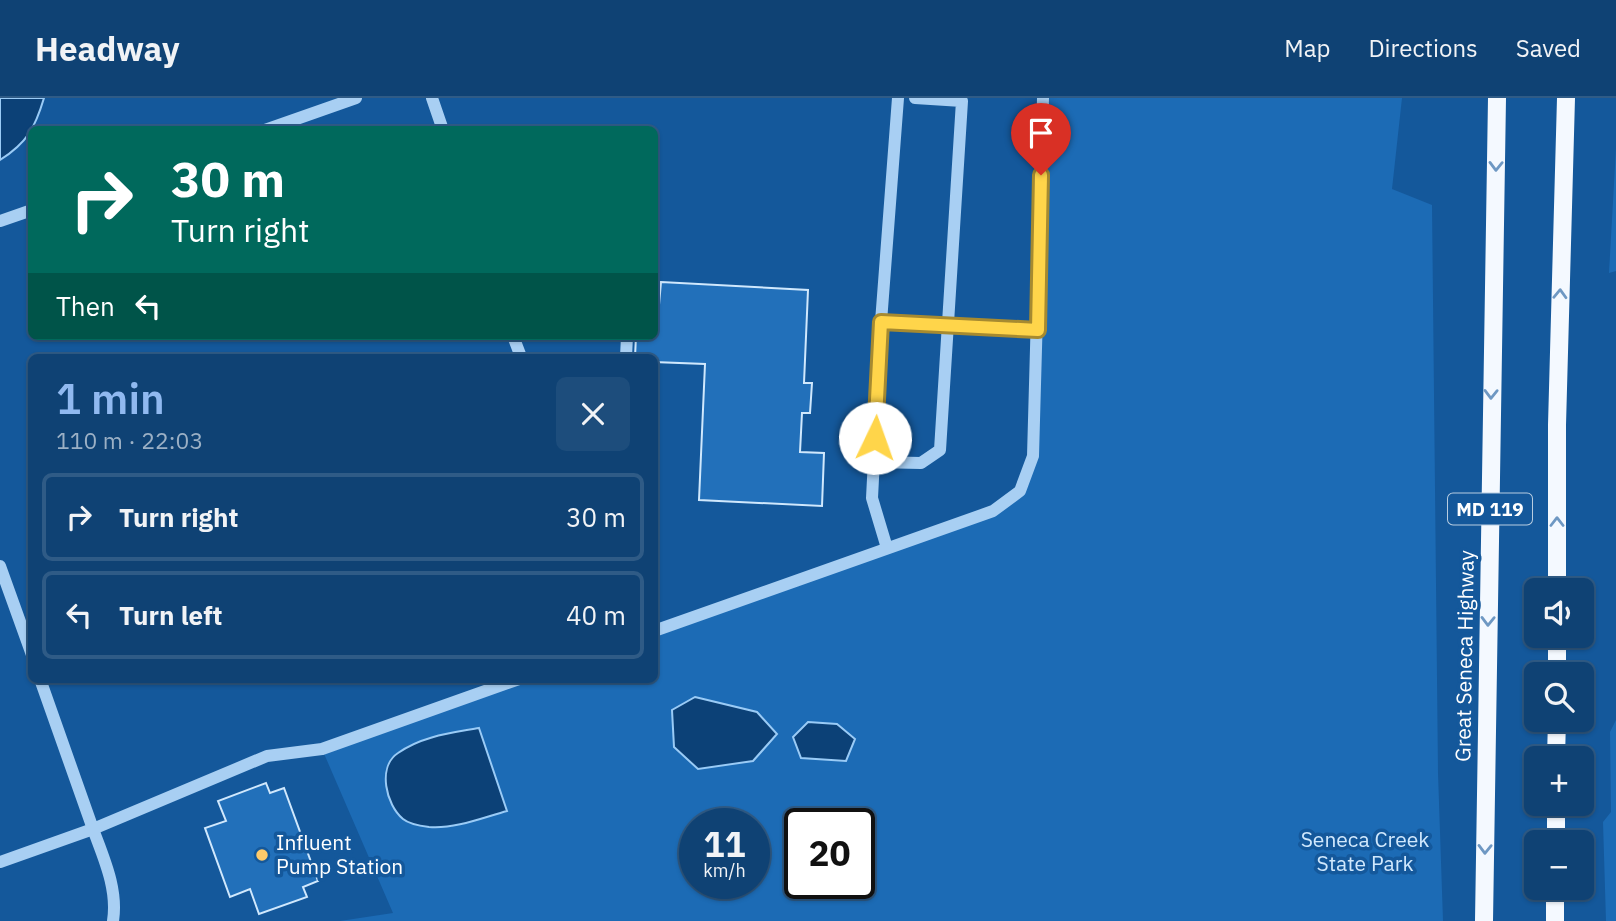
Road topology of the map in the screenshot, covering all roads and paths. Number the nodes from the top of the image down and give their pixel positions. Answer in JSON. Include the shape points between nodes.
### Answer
{"nodes":[{"id":1,"x":356,"y":98,"type":"edge"},
{"id":2,"x":432,"y":98,"type":"edge"},
{"id":3,"x":898,"y":98,"type":"edge"},
{"id":4,"x":915,"y":98,"type":"edge"},
{"id":5,"x":1043,"y":98,"type":"edge"},
{"id":6,"x":1497,"y":98,"type":"edge"},
{"id":7,"x":1566,"y":98,"type":"edge"},
{"id":8,"x":276,"y":126,"type":"edge"},
{"id":9,"x":442,"y":126,"type":"edge"},
{"id":10,"x":28,"y":211,"type":"edge"},
{"id":11,"x":0,"y":221,"type":"edge"},
{"id":12,"x":881,"y":322,"type":"junction"},
{"id":13,"x":948,"y":325,"type":"junction"},
{"id":14,"x":1038,"y":330,"type":"junction"},
{"id":15,"x":874,"y":461,"type":"junction"},
{"id":16,"x":887,"y":548,"type":"junction"},
{"id":17,"x":0,"y":566,"type":"edge"},
{"id":18,"x":1557,"y":578,"type":"edge"},
{"id":19,"x":658,"y":630,"type":"edge"},
{"id":20,"x":28,"y":644,"type":"edge"},
{"id":21,"x":41,"y":683,"type":"edge"},
{"id":22,"x":508,"y":683,"type":"edge"},
{"id":23,"x":93,"y":829,"type":"junction"},
{"id":24,"x":0,"y":862,"type":"edge"},
{"id":25,"x":1555,"y":900,"type":"edge"},
{"id":26,"x":113,"y":921,"type":"edge"},
{"id":27,"x":1485,"y":921,"type":"edge"},
{"id":28,"x":1555,"y":921,"type":"edge"}],
"edges":[{"from":1,"to":8,"type":"lane"},
{"from":2,"to":9,"type":"lane"},
{"from":3,"to":12,"type":"lane"},
{"from":4,"to":13,"type":"lane","via":[[962,101]]},
{"from":5,"to":14,"type":"lane"},
{"from":6,"to":27,"type":"main road","name":"Great Seneca Highway","number":"MD 119","one_way":true},
{"from":18,"to":7,"type":"main road","number":"MD 119","one_way":true},
{"from":10,"to":11,"type":"lane"},
{"from":12,"to":13,"type":"lane"},
{"from":12,"to":15,"type":"lane"},
{"from":13,"to":14,"type":"lane"},
{"from":13,"to":15,"type":"lane","via":[[940,450],[921,463]]},
{"from":14,"to":16,"type":"lane","via":[[1033,456],[1020,491],[992,511]]},
{"from":15,"to":16,"type":"lane","via":[[872,498]]},
{"from":16,"to":19,"type":"lane"},
{"from":17,"to":20,"type":"lane"},
{"from":21,"to":23,"type":"lane"},
{"from":22,"to":23,"type":"lane","via":[[322,749],[267,756]]},
{"from":23,"to":24,"type":"lane"},
{"from":23,"to":26,"type":"lane","via":[[112,881]]},
{"from":25,"to":28,"type":"main road"}]}
